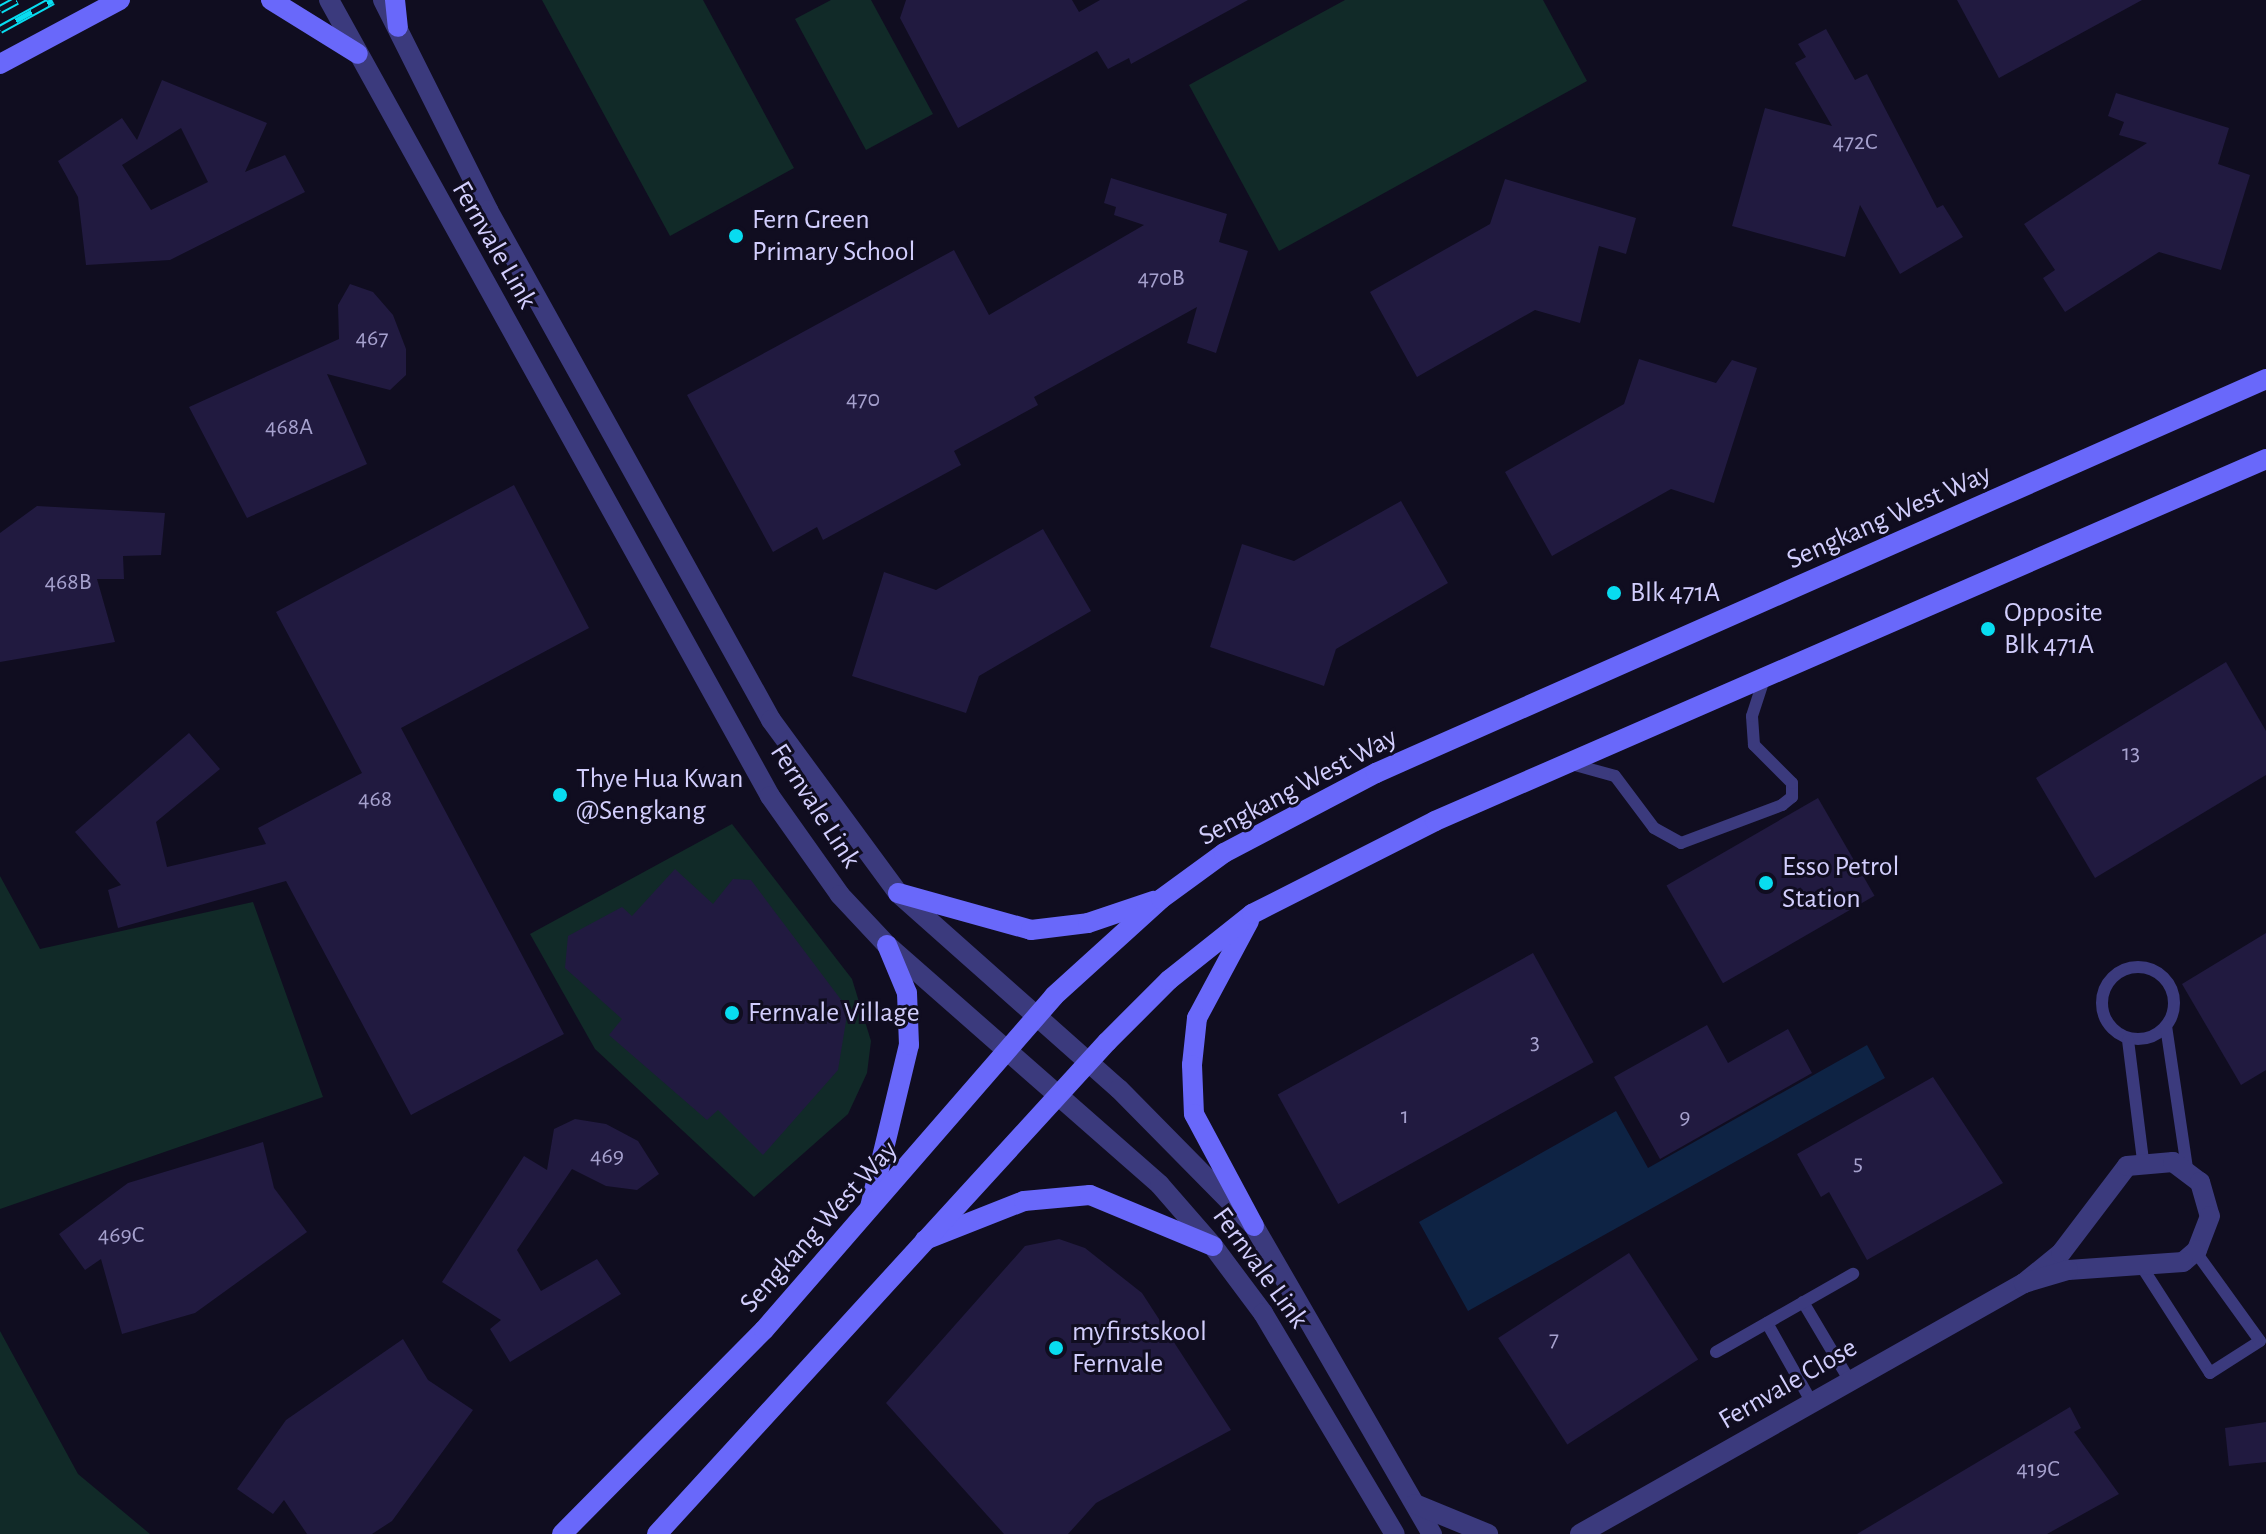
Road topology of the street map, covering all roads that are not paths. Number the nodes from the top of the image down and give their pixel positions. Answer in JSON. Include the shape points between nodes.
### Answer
{"nodes":[{"id":1,"x":120,"y":0,"type":"edge"},
{"id":2,"x":271,"y":0,"type":"edge"},
{"id":3,"x":329,"y":0,"type":"edge"},
{"id":4,"x":383,"y":0,"type":"edge"},
{"id":5,"x":395,"y":0,"type":"edge"},
{"id":6,"x":398,"y":27,"type":"junction"},
{"id":7,"x":358,"y":54,"type":"junction"},
{"id":8,"x":0,"y":64,"type":"edge"},
{"id":9,"x":2266,"y":379,"type":"edge"},
{"id":10,"x":2266,"y":459,"type":"edge"},
{"id":11,"x":1764,"y":680,"type":"junction"},
{"id":12,"x":1575,"y":765,"type":"junction"},
{"id":13,"x":898,"y":893,"type":"junction"},
{"id":14,"x":1161,"y":899,"type":"junction"},
{"id":15,"x":1252,"y":914,"type":"junction"},
{"id":16,"x":887,"y":945,"type":"junction"},
{"id":17,"x":1036,"y":1020,"type":"junction"},
{"id":18,"x":2166,"y":1026,"type":"junction"},
{"id":19,"x":2128,"y":1040,"type":"junction"},
{"id":20,"x":1012,"y":1051,"type":"junction"},
{"id":21,"x":1088,"y":1065,"type":"junction"},
{"id":22,"x":1063,"y":1095,"type":"junction"},
{"id":23,"x":2143,"y":1161,"type":"junction"},
{"id":24,"x":2187,"y":1169,"type":"junction"},
{"id":25,"x":869,"y":1211,"type":"junction"},
{"id":26,"x":1254,"y":1226,"type":"junction"},
{"id":27,"x":918,"y":1243,"type":"junction"},
{"id":28,"x":1213,"y":1246,"type":"junction"},
{"id":29,"x":2195,"y":1251,"type":"junction"},
{"id":30,"x":2142,"y":1267,"type":"junction"},
{"id":31,"x":1853,"y":1274,"type":"dead end"},
{"id":32,"x":2024,"y":1283,"type":"junction"},
{"id":33,"x":1803,"y":1302,"type":"junction"},
{"id":34,"x":1767,"y":1323,"type":"junction"},
{"id":35,"x":1716,"y":1352,"type":"dead end"},
{"id":36,"x":1850,"y":1381,"type":"junction"},
{"id":37,"x":1812,"y":1403,"type":"junction"},
{"id":38,"x":1415,"y":1504,"type":"junction"},
{"id":39,"x":562,"y":1534,"type":"edge"},
{"id":40,"x":657,"y":1534,"type":"edge"},
{"id":41,"x":1395,"y":1534,"type":"edge"},
{"id":42,"x":1432,"y":1534,"type":"edge"},
{"id":43,"x":1488,"y":1534,"type":"edge"},
{"id":44,"x":1580,"y":1534,"type":"edge"}],
"edges":[{"from":1,"to":8,"type":"main road"},
{"from":2,"to":7,"type":"main road"},
{"from":3,"to":7,"type":"street","name":"Fernvale Link"},
{"from":4,"to":6,"type":"street","name":"Fernvale Link"},
{"from":5,"to":6,"type":"main road"},
{"from":6,"to":13,"type":"street","name":"Fernvale Link","via":[[488,210],[771,720]]},
{"from":7,"to":16,"type":"street","name":"Fernvale Link","via":[[770,796],[840,895]]},
{"from":9,"to":14,"type":"main road","name":"Sengkang West Way","via":[[1376,773],[1224,853]]},
{"from":10,"to":11,"type":"main road"},
{"from":11,"to":12,"type":"main road"},
{"from":11,"to":12,"type":"lane","via":[[1752,716],[1754,745],[1792,783],[1792,797],[1782,805],[1681,843],[1654,828],[1615,776]]},
{"from":12,"to":15,"type":"main road","via":[[1435,821]]},
{"from":13,"to":14,"type":"main road","via":[[1031,930],[1088,923]]},
{"from":13,"to":17,"type":"street","name":"Fernvale Link"},
{"from":14,"to":17,"type":"main road","name":"Sengkang West Way"},
{"from":15,"to":21,"type":"main road","via":[[1169,980]]},
{"from":15,"to":26,"type":"main road","via":[[1197,1018],[1192,1065],[1194,1114]]},
{"from":16,"to":20,"type":"street","name":"Fernvale Link"},
{"from":16,"to":25,"type":"main road","via":[[907,993],[909,1045]]},
{"from":17,"to":20,"type":"main road","name":"Sengkang West Way"},
{"from":17,"to":21,"type":"street","name":"Fernvale Link"},
{"from":18,"to":19,"type":"lane","via":[[2150,1038]]},
{"from":18,"to":19,"type":"lane","via":[[2175,1007],[2171,986],[2157,971],[2136,966],[2116,973],[2103,989],[2101,1010]]},
{"from":18,"to":24,"type":"lane"},
{"from":19,"to":23,"type":"lane"},
{"from":20,"to":22,"type":"street","name":"Fernvale Link"},
{"from":20,"to":25,"type":"main road","name":"Sengkang West Way"},
{"from":21,"to":22,"type":"main road"},
{"from":21,"to":26,"type":"street","name":"Fernvale Link"},
{"from":22,"to":27,"type":"main road"},
{"from":22,"to":28,"type":"street","name":"Fernvale Link","via":[[1160,1185]]},
{"from":23,"to":24,"type":"street"},
{"from":23,"to":32,"type":"street","name":"Fernvale Close","via":[[2115,1175],[2061,1253]]},
{"from":24,"to":29,"type":"street","via":[[2208,1198],[2210,1216]]},
{"from":25,"to":39,"type":"main road","name":"Sengkang West Way","via":[[712,1386]]},
{"from":26,"to":38,"type":"street","name":"Fernvale Link"},
{"from":27,"to":28,"type":"main road","via":[[1024,1201],[1090,1195]]},
{"from":27,"to":40,"type":"main road"},
{"from":28,"to":41,"type":"street","name":"Fernvale Link","via":[[1263,1313]]},
{"from":29,"to":30,"type":"street","name":"Fernvale Close","via":[[2166,1268]]},
{"from":29,"to":30,"type":"lane","via":[[2260,1341],[2210,1373]]},
{"from":30,"to":32,"type":"street","name":"Fernvale Close","via":[[2068,1270]]},
{"from":31,"to":33,"type":"lane"},
{"from":32,"to":36,"type":"street","name":"Fernvale Close"},
{"from":33,"to":34,"type":"lane"},
{"from":33,"to":36,"type":"lane"},
{"from":34,"to":35,"type":"lane"},
{"from":34,"to":37,"type":"lane"},
{"from":36,"to":37,"type":"street","name":"Fernvale Close"},
{"from":37,"to":44,"type":"street","name":"Fernvale Close"},
{"from":38,"to":42,"type":"street","name":"Fernvale Link"},
{"from":38,"to":43,"type":"street"}]}
